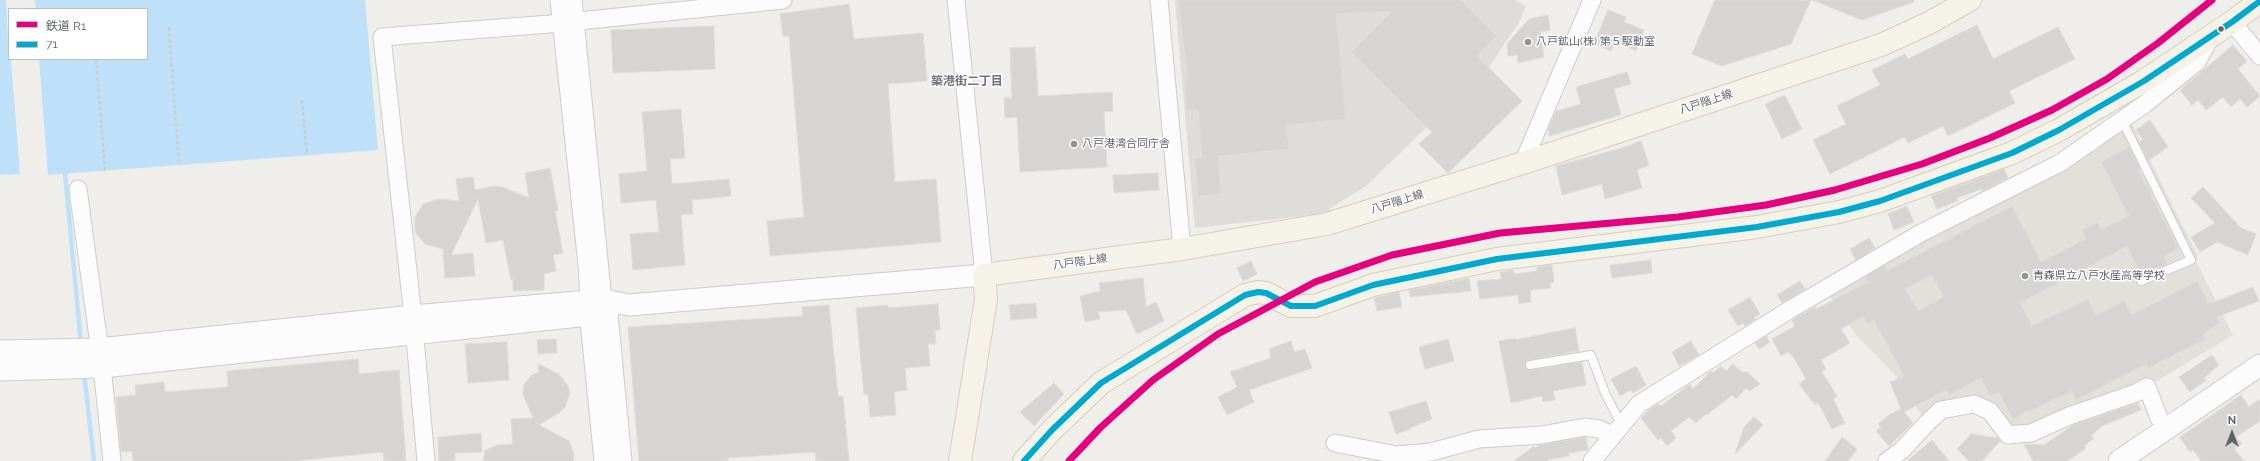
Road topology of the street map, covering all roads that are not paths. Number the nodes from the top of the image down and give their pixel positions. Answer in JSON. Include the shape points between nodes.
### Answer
{"nodes":[{"id":1,"x":559,"y":0,"type":"edge"},
{"id":2,"x":573,"y":0,"type":"edge"},
{"id":3,"x":783,"y":0,"type":"edge"},
{"id":4,"x":956,"y":0,"type":"edge"},
{"id":5,"x":1159,"y":0,"type":"edge"},
{"id":6,"x":1592,"y":0,"type":"edge"},
{"id":7,"x":1970,"y":0,"type":"edge"},
{"id":8,"x":2260,"y":1,"type":"edge"},
{"id":9,"x":568,"y":21,"type":"junction"},
{"id":10,"x":2232,"y":22,"type":"junction"},
{"id":11,"x":2213,"y":34,"type":"junction"},
{"id":12,"x":2260,"y":56,"type":"edge"},
{"id":13,"x":2122,"y":120,"type":"junction"},
{"id":14,"x":1523,"y":163,"type":"junction"},
{"id":15,"x":78,"y":189,"type":"dead end"},
{"id":16,"x":1182,"y":249,"type":"junction"},
{"id":17,"x":984,"y":275,"type":"junction"},
{"id":18,"x":2141,"y":281,"type":"dead end"},
{"id":19,"x":597,"y":308,"type":"junction"},
{"id":20,"x":413,"y":325,"type":"junction"},
{"id":21,"x":0,"y":351,"type":"edge"},
{"id":22,"x":101,"y":358,"type":"junction"},
{"id":23,"x":1530,"y":365,"type":"dead end"},
{"id":24,"x":2260,"y":365,"type":"edge"},
{"id":25,"x":0,"y":370,"type":"edge"},
{"id":26,"x":2159,"y":418,"type":"dead end"},
{"id":27,"x":1617,"y":430,"type":"junction"},
{"id":28,"x":1335,"y":443,"type":"dead end"},
{"id":29,"x":112,"y":461,"type":"edge"},
{"id":30,"x":426,"y":461,"type":"edge"},
{"id":31,"x":605,"y":461,"type":"edge"},
{"id":32,"x":621,"y":461,"type":"edge"},
{"id":33,"x":960,"y":461,"type":"edge"},
{"id":34,"x":1024,"y":461,"type":"edge"},
{"id":35,"x":1592,"y":461,"type":"edge"},
{"id":36,"x":1887,"y":461,"type":"edge"},
{"id":37,"x":2119,"y":461,"type":"edge"}],
"edges":[{"from":1,"to":9,"type":"street"},
{"from":2,"to":9,"type":"street"},
{"from":3,"to":9,"type":"street"},
{"from":4,"to":17,"type":"street"},
{"from":5,"to":16,"type":"street"},
{"from":6,"to":14,"type":"street"},
{"from":7,"to":14,"type":"main road","name":"八戸階上線","via":[[1929,23],[1881,45]]},
{"from":8,"to":10,"type":"main road"},
{"from":9,"to":19,"type":"street"},
{"from":9,"to":20,"type":"street","via":[[382,37]]},
{"from":10,"to":11,"type":"main road"},
{"from":10,"to":12,"type":"street"},
{"from":11,"to":13,"type":"street","via":[[2197,62]]},
{"from":11,"to":34,"type":"main road","via":[[2144,81],[2059,130],[2012,153],[1880,201],[1839,212],[1757,227],[1497,259],[1373,285],[1315,306],[1291,306],[1266,293],[1258,292],[1245,296],[1101,382]]},
{"from":13,"to":18,"type":"lane","via":[[2191,260]]},
{"from":13,"to":27,"type":"street","via":[[2060,163],[1921,232],[1791,309],[1639,404]]},
{"from":14,"to":16,"type":"main road","name":"八戸階上線","via":[[1327,224]]},
{"from":15,"to":22,"type":"street"},
{"from":16,"to":17,"type":"main road","name":"八戸階上線"},
{"from":17,"to":19,"type":"street"},
{"from":17,"to":33,"type":"main road","via":[[986,299]]},
{"from":19,"to":20,"type":"street"},
{"from":19,"to":31,"type":"street"},
{"from":19,"to":32,"type":"street"},
{"from":20,"to":22,"type":"street"},
{"from":20,"to":30,"type":"street"},
{"from":21,"to":22,"type":"street"},
{"from":22,"to":25,"type":"street"},
{"from":22,"to":29,"type":"street"},
{"from":23,"to":27,"type":"lane","via":[[1591,355]]},
{"from":24,"to":37,"type":"street"},
{"from":26,"to":36,"type":"street","via":[[2147,388],[2069,416],[2031,433],[2008,435],[1990,411],[1974,404],[1941,410],[1902,450]]},
{"from":27,"to":28,"type":"street","via":[[1585,427],[1479,440],[1431,452],[1397,455]]},
{"from":27,"to":35,"type":"street"}]}
